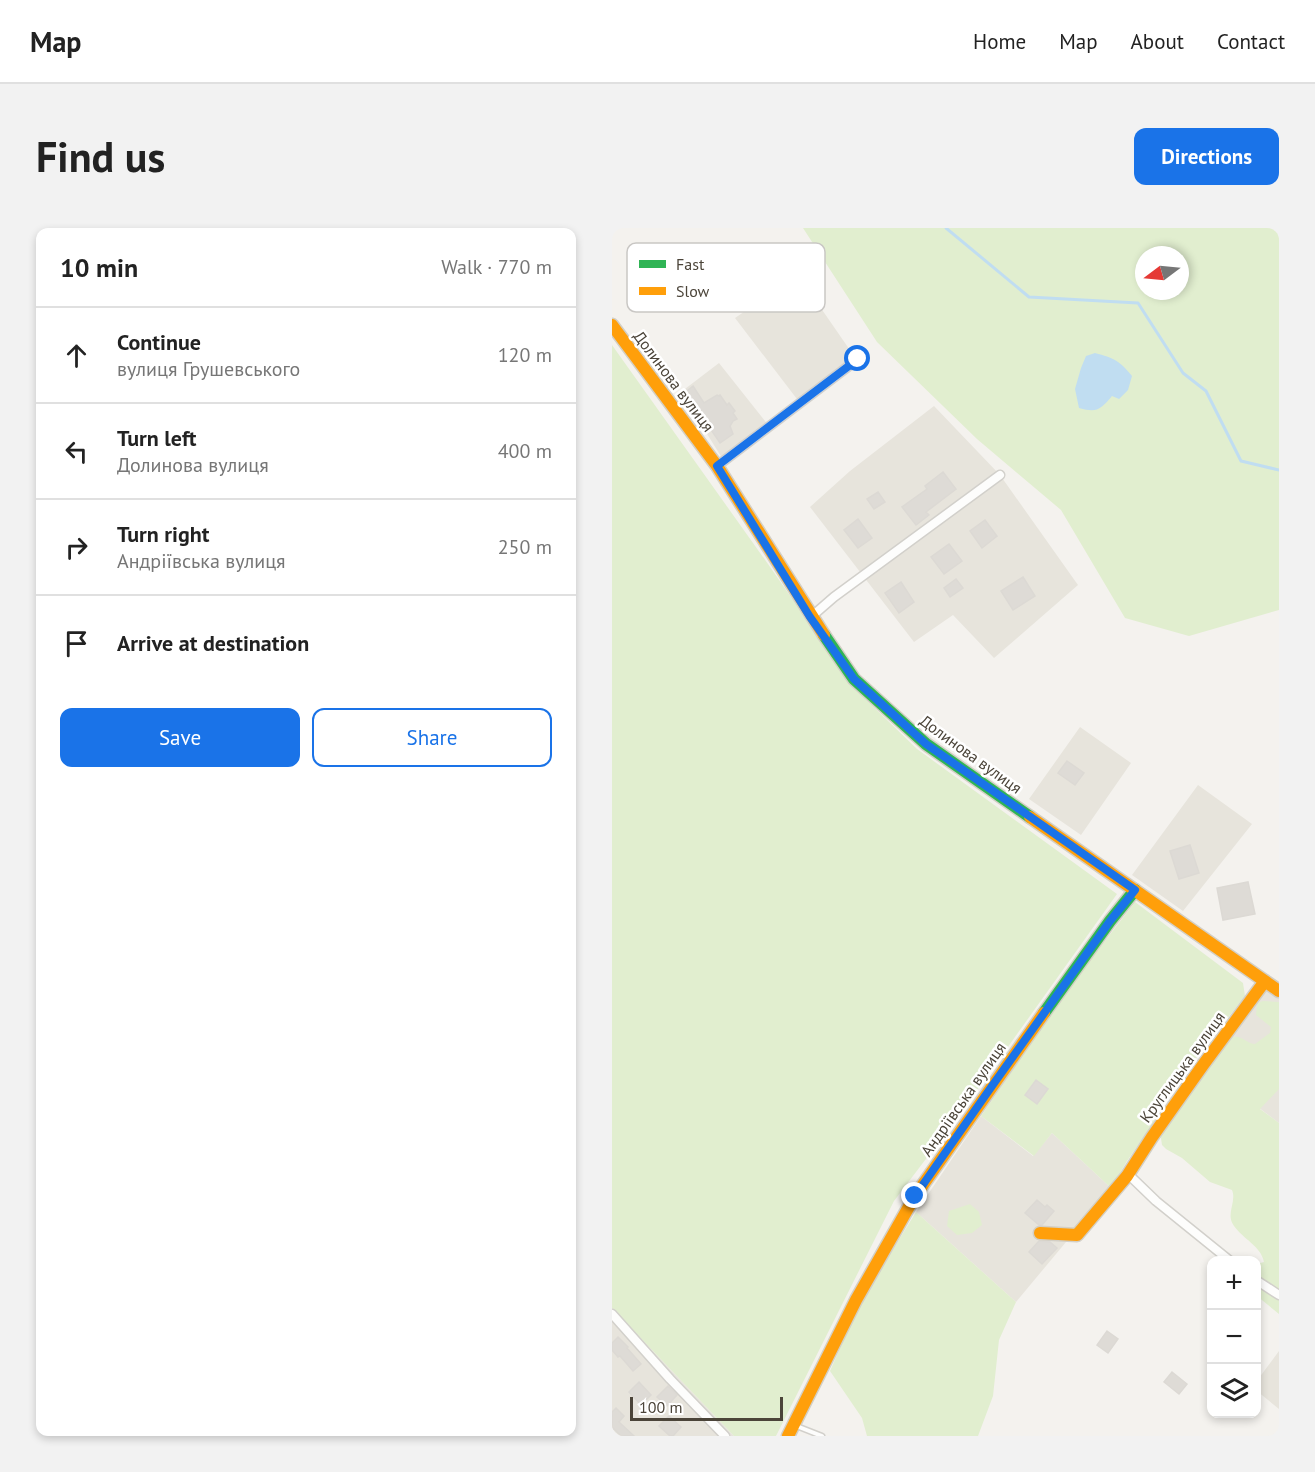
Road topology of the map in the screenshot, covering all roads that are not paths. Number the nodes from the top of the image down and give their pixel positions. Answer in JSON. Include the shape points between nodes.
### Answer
{"nodes":[{"id":1,"x":612,"y":325,"type":"edge"},
{"id":2,"x":858,"y":359,"type":"dead end"},
{"id":3,"x":717,"y":466,"type":"junction"},
{"id":4,"x":1000,"y":475,"type":"dead end"},
{"id":5,"x":810,"y":617,"type":"junction"},
{"id":6,"x":1135,"y":890,"type":"junction"},
{"id":7,"x":1265,"y":981,"type":"junction"},
{"id":8,"x":1279,"y":991,"type":"edge"},
{"id":9,"x":1128,"y":1174,"type":"junction"},
{"id":10,"x":1040,"y":1233,"type":"dead end"},
{"id":11,"x":1224,"y":1256,"type":"edge"},
{"id":12,"x":1261,"y":1283,"type":"edge"},
{"id":13,"x":1279,"y":1295,"type":"edge"},
{"id":14,"x":612,"y":1314,"type":"edge"},
{"id":15,"x":791,"y":1431,"type":"edge"},
{"id":16,"x":725,"y":1436,"type":"edge"},
{"id":17,"x":822,"y":1436,"type":"edge"}],
"edges":[{"from":1,"to":3,"type":"street","name":"Долинова вулиця"},
{"from":2,"to":3,"type":"street"},
{"from":3,"to":5,"type":"street","name":"Долинова вулиця"},
{"from":4,"to":5,"type":"street"},
{"from":5,"to":6,"type":"street","name":"Долинова вулиця","via":[[854,679],[926,744]]},
{"from":6,"to":7,"type":"street","name":"Долинова вулиця"},
{"from":6,"to":15,"type":"street","name":"Андріївська вулиця","via":[[915,1196],[856,1300]]},
{"from":7,"to":8,"type":"street","name":"Долинова вулиця"},
{"from":7,"to":9,"type":"street","name":"Круглицька вулиця"},
{"from":9,"to":10,"type":"street","name":"Круглицька вулиця","via":[[1077,1235]]},
{"from":9,"to":11,"type":"street"},
{"from":12,"to":13,"type":"street"},
{"from":14,"to":16,"type":"street"},
{"from":15,"to":17,"type":"lane"}]}
